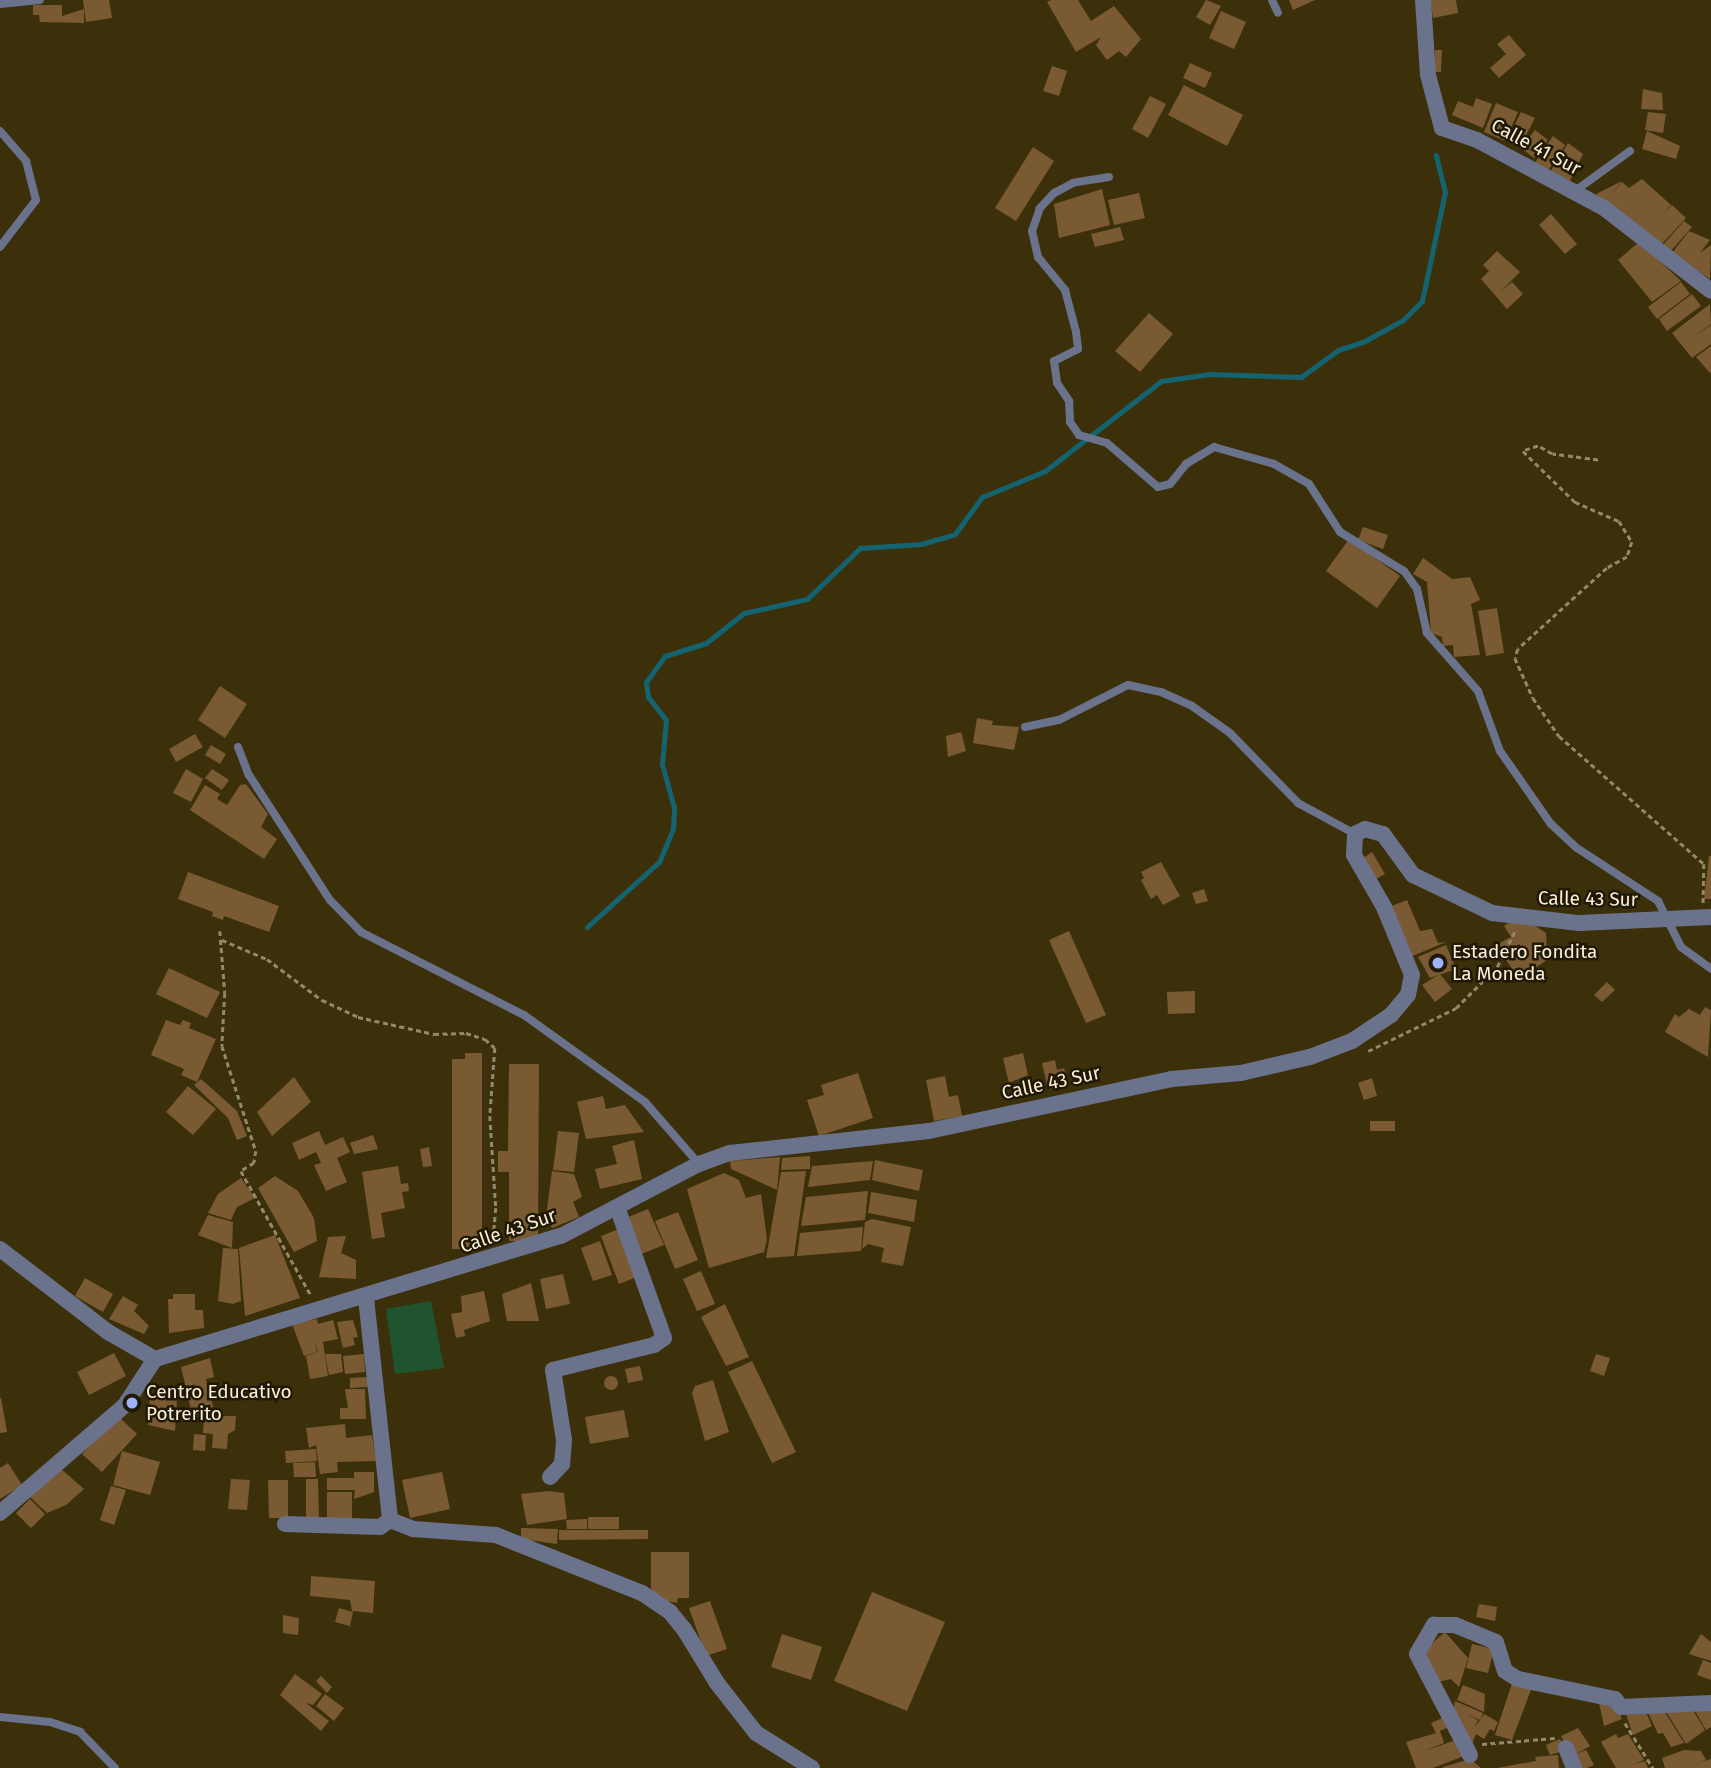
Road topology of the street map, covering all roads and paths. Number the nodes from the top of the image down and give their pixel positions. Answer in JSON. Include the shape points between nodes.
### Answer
{"nodes":[{"id":1,"x":40,"y":0,"type":"edge"},
{"id":2,"x":1272,"y":0,"type":"edge"},
{"id":3,"x":1423,"y":0,"type":"edge"},
{"id":4,"x":0,"y":4,"type":"edge"},
{"id":5,"x":1278,"y":13,"type":"dead end"},
{"id":6,"x":0,"y":131,"type":"edge"},
{"id":7,"x":1630,"y":151,"type":"dead end"},
{"id":8,"x":1109,"y":177,"type":"dead end"},
{"id":9,"x":1575,"y":191,"type":"junction"},
{"id":10,"x":0,"y":247,"type":"edge"},
{"id":11,"x":1711,"y":291,"type":"edge"},
{"id":12,"x":1598,"y":460,"type":"dead end"},
{"id":13,"x":1025,"y":727,"type":"dead end"},
{"id":14,"x":238,"y":747,"type":"dead end"},
{"id":15,"x":1354,"y":834,"type":"junction"},
{"id":16,"x":1521,"y":918,"type":"junction"},
{"id":17,"x":1707,"y":918,"type":"edge"},
{"id":18,"x":1667,"y":920,"type":"junction"},
{"id":19,"x":220,"y":931,"type":"dead end"},
{"id":20,"x":222,"y":940,"type":"junction"},
{"id":21,"x":1711,"y":969,"type":"edge"},
{"id":22,"x":1363,"y":1054,"type":"dead end"},
{"id":23,"x":699,"y":1164,"type":"junction"},
{"id":24,"x":617,"y":1207,"type":"junction"},
{"id":25,"x":0,"y":1250,"type":"edge"},
{"id":26,"x":493,"y":1260,"type":"junction"},
{"id":27,"x":366,"y":1298,"type":"junction"},
{"id":28,"x":319,"y":1311,"type":"junction"},
{"id":29,"x":155,"y":1359,"type":"junction"},
{"id":30,"x":550,"y":1477,"type":"dead end"},
{"id":31,"x":0,"y":1513,"type":"edge"},
{"id":32,"x":390,"y":1520,"type":"junction"},
{"id":33,"x":285,"y":1524,"type":"dead end"},
{"id":34,"x":1711,"y":1703,"type":"edge"},
{"id":35,"x":1621,"y":1707,"type":"junction"},
{"id":36,"x":0,"y":1717,"type":"edge"},
{"id":37,"x":1566,"y":1748,"type":"joint"},
{"id":38,"x":1470,"y":1755,"type":"joint"},
{"id":39,"x":116,"y":1768,"type":"edge"},
{"id":40,"x":812,"y":1768,"type":"edge"},
{"id":41,"x":1574,"y":1768,"type":"edge"},
{"id":42,"x":1653,"y":1768,"type":"edge"}],
"edges":[{"from":1,"to":4,"type":"lane"},
{"from":2,"to":5,"type":"lane"},
{"from":3,"to":9,"type":"street","name":"Calle 41 Sur","via":[[1428,75],[1441,128],[1477,139]]},
{"from":6,"to":10,"type":"lane","via":[[26,161],[36,200]]},
{"from":7,"to":9,"type":"lane"},
{"from":8,"to":18,"type":"lane","via":[[1073,183],[1054,193],[1040,208],[1032,231],[1038,257],[1065,290],[1076,332],[1078,349],[1054,361],[1057,383],[1069,401],[1070,422],[1079,435],[1107,443],[1158,486],[1170,484],[1186,464],[1214,447],[1274,464],[1309,484],[1340,531],[1404,571],[1417,589],[1427,633],[1478,691],[1500,751],[1551,824],[1577,848],[1658,901]]},
{"from":9,"to":11,"type":"street","name":"Calle 41 Sur"},
{"from":12,"to":17,"type":"path","via":[[1552,454],[1538,446],[1523,451],[1583,507],[1619,521],[1632,542],[1627,557],[1607,568],[1518,649],[1515,658],[1533,698],[1559,736],[1704,864]]},
{"from":13,"to":15,"type":"lane","via":[[1059,720],[1128,685],[1161,692],[1192,706],[1230,733],[1298,803]]},
{"from":14,"to":23,"type":"lane","via":[[249,775],[330,900],[361,932],[524,1015],[645,1102]]},
{"from":15,"to":16,"type":"street","name":"Calle 43 Sur","via":[[1374,829],[1383,834],[1413,875],[1433,888],[1492,913]]},
{"from":15,"to":23,"type":"street","name":"Calle 43 Sur","via":[[1354,855],[1384,907],[1412,975],[1408,995],[1391,1015],[1352,1041],[1310,1057],[1241,1073],[1172,1079],[929,1131],[730,1153]]},
{"from":16,"to":18,"type":"street","name":"Calle 43 Sur","via":[[1579,923]]},
{"from":16,"to":22,"type":"path","via":[[1497,967],[1456,1008]]},
{"from":17,"to":18,"type":"street","name":"Calle 43 Sur"},
{"from":18,"to":21,"type":"lane","via":[[1681,947]]},
{"from":19,"to":20,"type":"path"},
{"from":20,"to":26,"type":"path","via":[[267,959],[322,1000],[358,1017],[434,1034],[466,1034],[485,1039],[495,1048],[490,1093],[496,1208]]},
{"from":20,"to":28,"type":"path","via":[[222,1046],[256,1151],[254,1163],[241,1171]]},
{"from":23,"to":24,"type":"street","name":"Calle 43 Sur"},
{"from":24,"to":26,"type":"street","name":"Calle 43 Sur","via":[[561,1236]]},
{"from":24,"to":30,"type":"street","via":[[663,1324],[664,1338],[654,1345],[553,1370],[564,1440],[562,1464]]},
{"from":25,"to":29,"type":"street","via":[[108,1332]]},
{"from":26,"to":27,"type":"street","name":"Calle 43 Sur"},
{"from":27,"to":28,"type":"street","name":"Calle 43 Sur"},
{"from":27,"to":32,"type":"street"},
{"from":28,"to":29,"type":"street","name":"Calle 43 Sur"},
{"from":29,"to":31,"type":"street","via":[[125,1405]]},
{"from":32,"to":33,"type":"street","via":[[380,1527]]},
{"from":32,"to":40,"type":"street","via":[[414,1529],[496,1535],[642,1593],[670,1612],[684,1629],[756,1733]]},
{"from":34,"to":35,"type":"street"},
{"from":35,"to":38,"type":"street","via":[[1615,1699],[1518,1679],[1505,1671],[1496,1642],[1455,1625],[1434,1625],[1417,1649],[1454,1731]]},
{"from":35,"to":42,"type":"path","via":[[1629,1730]]},
{"from":36,"to":39,"type":"lane","via":[[50,1722],[80,1732]]},
{"from":37,"to":38,"type":"path","via":[[1561,1738],[1492,1741]]},
{"from":37,"to":41,"type":"street"}]}
